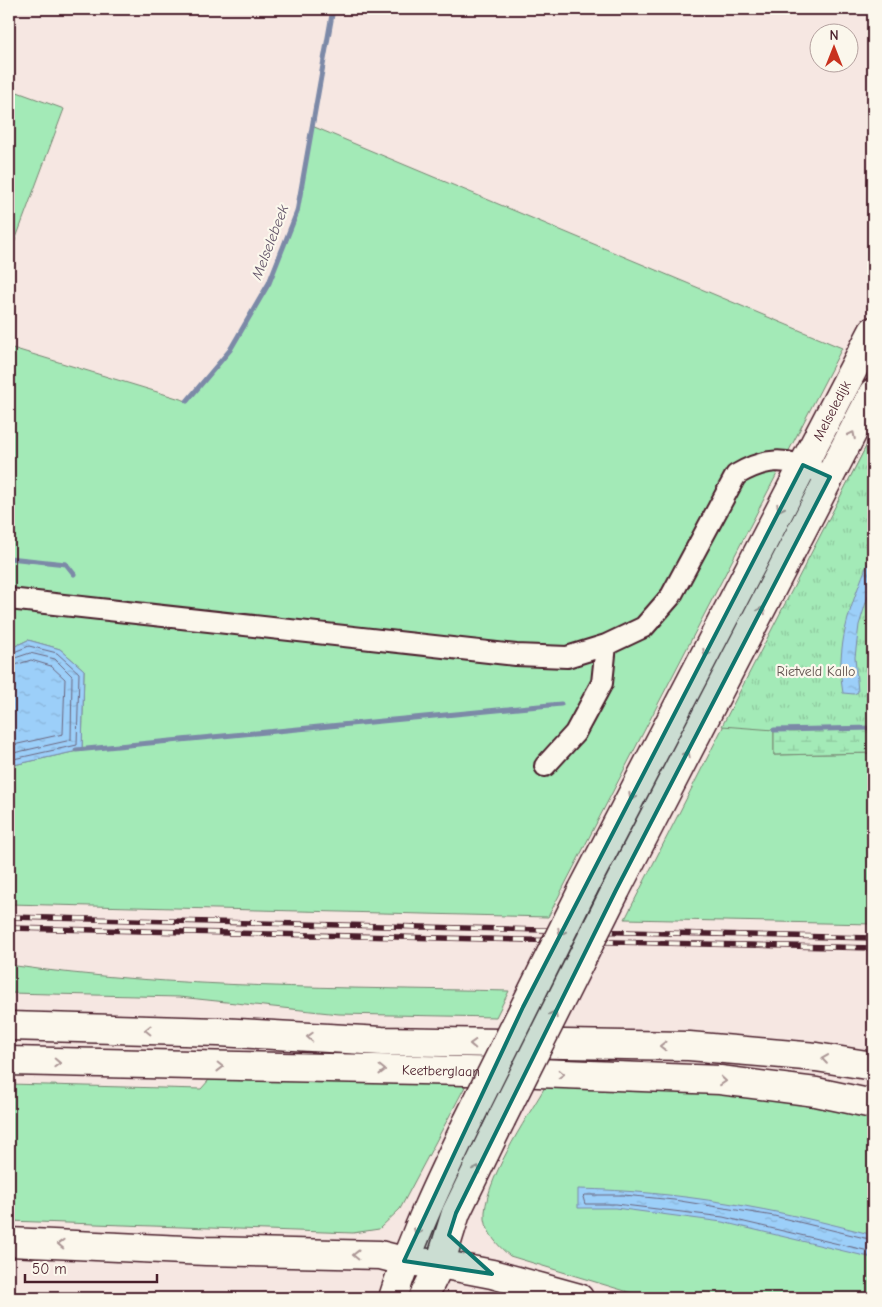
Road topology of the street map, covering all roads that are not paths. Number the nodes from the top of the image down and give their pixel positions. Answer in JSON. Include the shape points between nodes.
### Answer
{"nodes":[{"id":1,"x":873,"y":331,"type":"edge"},
{"id":2,"x":873,"y":393,"type":"edge"},
{"id":3,"x":803,"y":465,"type":"junction"},
{"id":4,"x":830,"y":477,"type":"junction"},
{"id":5,"x":9,"y":599,"type":"edge"},
{"id":6,"x":606,"y":645,"type":"junction"},
{"id":7,"x":545,"y":766,"type":"dead end"},
{"id":8,"x":9,"y":1026,"type":"edge"},
{"id":9,"x":9,"y":1061,"type":"edge"},
{"id":10,"x":873,"y":1066,"type":"edge"},
{"id":11,"x":873,"y":1104,"type":"edge"},
{"id":12,"x":449,"y":1235,"type":"junction"},
{"id":13,"x":9,"y":1242,"type":"edge"},
{"id":14,"x":404,"y":1261,"type":"junction"},
{"id":15,"x":440,"y":1264,"type":"junction"},
{"id":16,"x":492,"y":1274,"type":"junction"},
{"id":17,"x":393,"y":1298,"type":"edge"},
{"id":18,"x":416,"y":1298,"type":"edge"},
{"id":19,"x":423,"y":1298,"type":"edge"},
{"id":20,"x":579,"y":1298,"type":"edge"}],
"edges":[{"from":1,"to":3,"type":"main road","name":"Melseledijk"},
{"from":4,"to":2,"type":"main road","name":"Melseledijk","one_way":true},
{"from":3,"to":4,"type":"street"},
{"from":3,"to":6,"type":"street","via":[[775,461],[755,464],[736,475],[671,596],[644,628]]},
{"from":3,"to":14,"type":"main road","name":"Melseledijk","one_way":true,"bridge":true,"via":[[583,889],[434,1190]]},
{"from":12,"to":4,"type":"main road","name":"Melseledijk","one_way":true,"bridge":true,"via":[[456,1213],[500,1120]]},
{"from":5,"to":6,"type":"street","via":[[516,655],[567,658]]},
{"from":6,"to":7,"type":"street","via":[[602,683],[575,733]]},
{"from":10,"to":8,"type":"main road","name":"Keetberglaan","one_way":true,"via":[[816,1057],[689,1046],[382,1041]]},
{"from":9,"to":11,"type":"main road","name":"Keetberglaan","one_way":true,"via":[[720,1080],[816,1092]]},
{"from":12,"to":15,"type":"main road","name":"Melseledijk"},
{"from":12,"to":16,"type":"main road","via":[[460,1249]]},
{"from":14,"to":13,"type":"main road","one_way":true,"via":[[380,1256]]},
{"from":14,"to":15,"type":"main road"},
{"from":14,"to":17,"type":"main road"},
{"from":14,"to":18,"type":"main road","via":[[415,1278]]},
{"from":15,"to":16,"type":"main road"},
{"from":15,"to":19,"type":"main road"},
{"from":16,"to":20,"type":"main road"}]}
